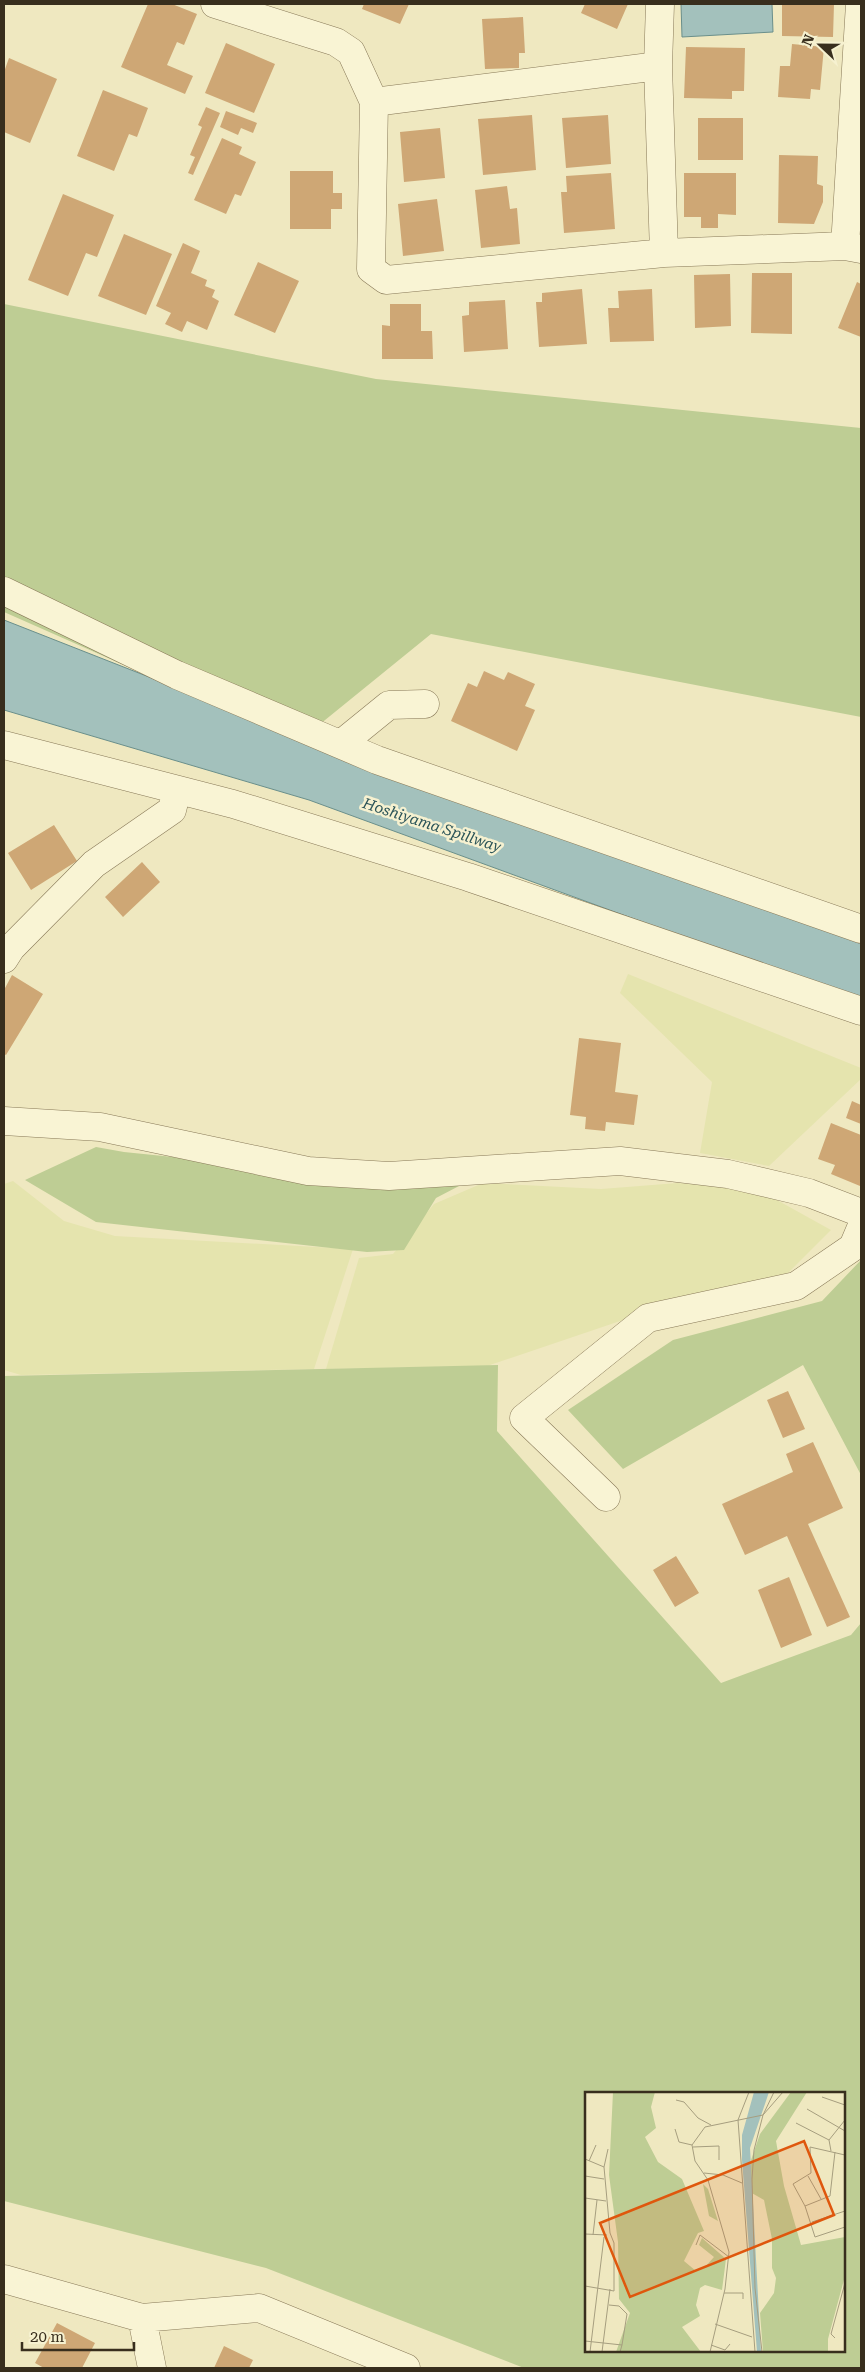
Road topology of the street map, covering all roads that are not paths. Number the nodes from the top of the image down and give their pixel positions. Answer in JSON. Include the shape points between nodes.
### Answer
{"nodes":[{"id":1,"x":214,"y":4,"type":"edge"},
{"id":2,"x":660,"y":4,"type":"edge"},
{"id":3,"x":860,"y":4,"type":"edge"},
{"id":4,"x":658,"y":66,"type":"junction"},
{"id":5,"x":374,"y":102,"type":"junction"},
{"id":6,"x":853,"y":248,"type":"edge"},
{"id":7,"x":664,"y":253,"type":"junction"},
{"id":8,"x":4,"y":591,"type":"edge"},
{"id":9,"x":425,"y":704,"type":"dead end"},
{"id":10,"x":341,"y":744,"type":"junction"},
{"id":11,"x":4,"y":745,"type":"edge"},
{"id":12,"x":177,"y":790,"type":"junction"},
{"id":13,"x":861,"y":929,"type":"edge"},
{"id":14,"x":4,"y":959,"type":"edge"},
{"id":15,"x":861,"y":1011,"type":"edge"},
{"id":16,"x":4,"y":1120,"type":"edge"},
{"id":17,"x":861,"y":1213,"type":"edge"},
{"id":18,"x":861,"y":1228,"type":"edge"},
{"id":19,"x":606,"y":1498,"type":"dead end"},
{"id":20,"x":4,"y":2279,"type":"edge"},
{"id":21,"x":142,"y":2318,"type":"junction"},
{"id":22,"x":152,"y":2368,"type":"edge"},
{"id":23,"x":406,"y":2368,"type":"edge"}],
"edges":[{"from":1,"to":5,"type":"street","via":[[336,42],[351,52]]},
{"from":2,"to":4,"type":"street"},
{"from":3,"to":6,"type":"street"},
{"from":4,"to":5,"type":"street"},
{"from":4,"to":7,"type":"street"},
{"from":5,"to":7,"type":"street","via":[[371,269],[386,280]]},
{"from":6,"to":7,"type":"street"},
{"from":8,"to":10,"type":"street","via":[[177,675]]},
{"from":9,"to":10,"type":"street","via":[[388,704]]},
{"from":10,"to":13,"type":"street","via":[[378,760]]},
{"from":11,"to":12,"type":"street"},
{"from":12,"to":14,"type":"street","via":[[172,810],[94,864]]},
{"from":12,"to":15,"type":"street","via":[[233,804],[468,877]]},
{"from":16,"to":17,"type":"street","via":[[100,1127],[308,1171],[389,1176],[620,1161],[728,1174],[809,1193]]},
{"from":18,"to":19,"type":"street","via":[[853,1247],[796,1286],[648,1318],[524,1418]]},
{"from":20,"to":21,"type":"street"},
{"from":21,"to":22,"type":"street"},
{"from":21,"to":23,"type":"street","via":[[259,2308]]}]}
